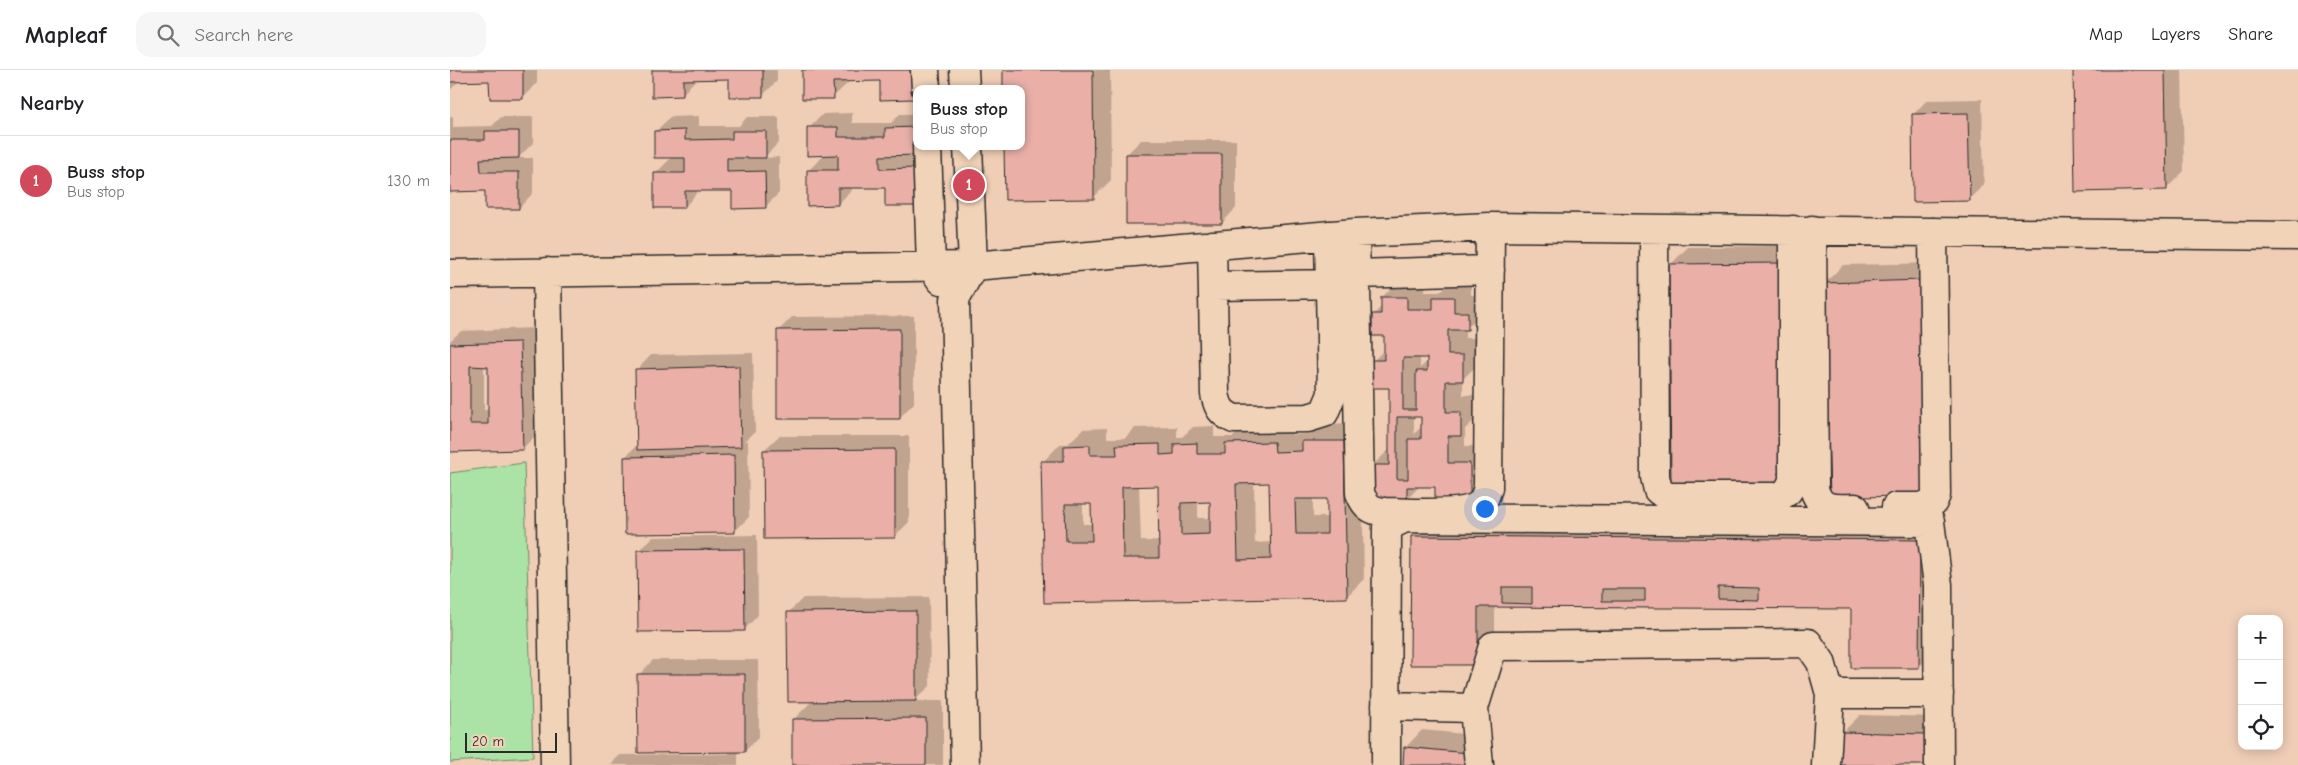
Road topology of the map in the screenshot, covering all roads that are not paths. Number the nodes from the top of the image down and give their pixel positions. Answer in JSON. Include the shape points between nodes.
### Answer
{"nodes":[{"id":1,"x":925,"y":70,"type":"edge"},
{"id":2,"x":964,"y":70,"type":"edge"},
{"id":3,"x":926,"y":85,"type":"edge"},
{"id":4,"x":965,"y":85,"type":"edge"},
{"id":5,"x":927,"y":150,"type":"edge"},
{"id":6,"x":968,"y":150,"type":"edge"},
{"id":7,"x":1490,"y":227,"type":"junction"},
{"id":8,"x":1654,"y":229,"type":"junction"},
{"id":9,"x":1802,"y":230,"type":"junction"},
{"id":10,"x":1933,"y":232,"type":"junction"},
{"id":11,"x":1342,"y":234,"type":"junction"},
{"id":12,"x":2298,"y":236,"type":"edge"},
{"id":13,"x":1212,"y":245,"type":"junction"},
{"id":14,"x":931,"y":266,"type":"junction"},
{"id":15,"x":973,"y":266,"type":"junction"},
{"id":16,"x":1490,"y":270,"type":"junction"},
{"id":17,"x":547,"y":272,"type":"junction"},
{"id":18,"x":450,"y":274,"type":"edge"},
{"id":19,"x":1356,"y":274,"type":"junction"},
{"id":20,"x":1330,"y":284,"type":"junction"},
{"id":21,"x":1213,"y":286,"type":"junction"},
{"id":22,"x":955,"y":299,"type":"junction"},
{"id":23,"x":1830,"y":694,"type":"junction"},
{"id":24,"x":1938,"y":694,"type":"junction"},
{"id":25,"x":1386,"y":706,"type":"junction"},
{"id":26,"x":1474,"y":708,"type":"junction"},
{"id":27,"x":555,"y":765,"type":"edge"},
{"id":28,"x":965,"y":765,"type":"edge"},
{"id":29,"x":1386,"y":765,"type":"edge"},
{"id":30,"x":1479,"y":765,"type":"edge"},
{"id":31,"x":1826,"y":765,"type":"edge"},
{"id":32,"x":1939,"y":765,"type":"edge"}],
"edges":[{"from":1,"to":3,"type":"street"},
{"from":2,"to":4,"type":"street"},
{"from":5,"to":14,"type":"street"},
{"from":6,"to":15,"type":"street"},
{"from":7,"to":8,"type":"street"},
{"from":7,"to":11,"type":"street"},
{"from":7,"to":16,"type":"street"},
{"from":8,"to":9,"type":"street"},
{"from":8,"to":9,"type":"street","via":[[1655,477],[1658,490],[1667,497],[1779,497],[1791,486]]},
{"from":9,"to":10,"type":"street"},
{"from":9,"to":10,"type":"street","via":[[1814,489],[1816,499],[1832,508],[1922,507],[1933,502],[1936,495]]},
{"from":10,"to":12,"type":"street"},
{"from":11,"to":13,"type":"street"},
{"from":11,"to":19,"type":"street"},
{"from":11,"to":20,"type":"street"},
{"from":13,"to":15,"type":"street"},
{"from":13,"to":21,"type":"street"},
{"from":14,"to":15,"type":"street"},
{"from":14,"to":17,"type":"street"},
{"from":14,"to":22,"type":"street"},
{"from":15,"to":22,"type":"street"},
{"from":16,"to":19,"type":"street"},
{"from":16,"to":19,"type":"street","via":[[1488,488],[1478,505],[1466,512],[1385,512],[1374,511],[1364,504],[1360,493]]},
{"from":17,"to":18,"type":"street"},
{"from":17,"to":27,"type":"street"},
{"from":20,"to":21,"type":"street"},
{"from":20,"to":21,"type":"street","via":[[1332,394],[1324,413],[1308,418],[1234,418],[1223,414],[1215,394]]},
{"from":22,"to":28,"type":"street"},
{"from":23,"to":24,"type":"street"},
{"from":23,"to":26,"type":"street","via":[[1822,662],[1808,643],[1493,646]]},
{"from":23,"to":31,"type":"street"},
{"from":24,"to":25,"type":"street","via":[[1938,586],[1930,522],[1405,518],[1387,527]]},
{"from":24,"to":32,"type":"street"},
{"from":25,"to":26,"type":"street"},
{"from":25,"to":29,"type":"street"},
{"from":26,"to":30,"type":"street"}]}
